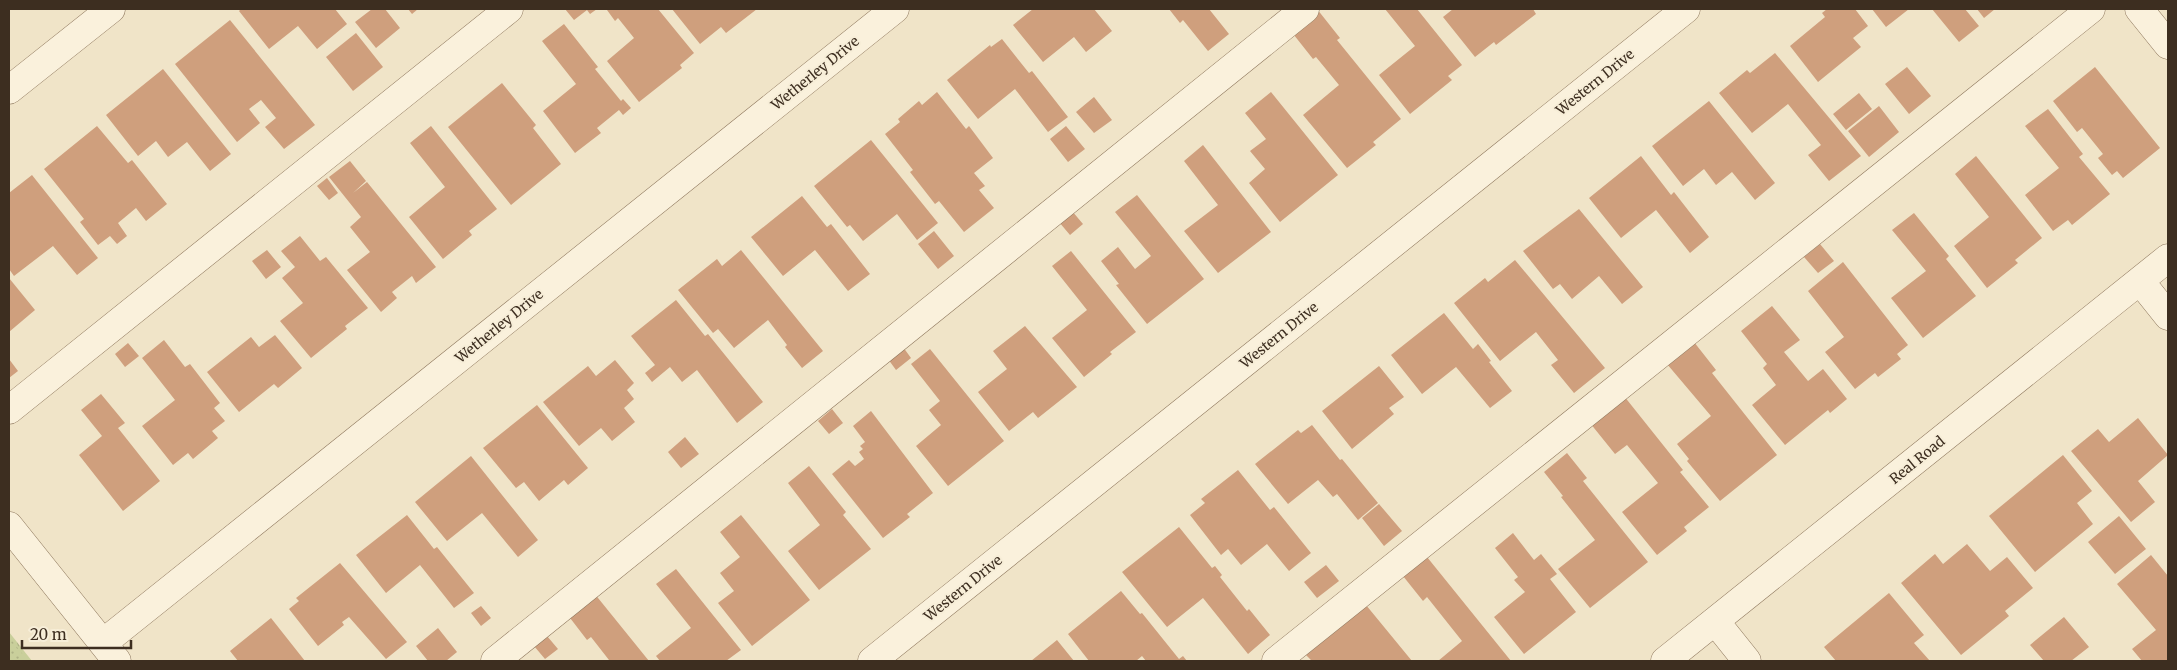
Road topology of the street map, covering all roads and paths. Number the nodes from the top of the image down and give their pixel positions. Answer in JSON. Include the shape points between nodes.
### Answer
{"nodes":[{"id":1,"x":111,"y":9,"type":"edge"},
{"id":2,"x":509,"y":9,"type":"edge"},
{"id":3,"x":895,"y":9,"type":"edge"},
{"id":4,"x":1305,"y":9,"type":"edge"},
{"id":5,"x":1686,"y":9,"type":"edge"},
{"id":6,"x":2091,"y":9,"type":"edge"},
{"id":7,"x":2139,"y":9,"type":"edge"},
{"id":8,"x":2168,"y":45,"type":"edge"},
{"id":9,"x":9,"y":90,"type":"edge"},
{"id":10,"x":2168,"y":258,"type":"edge"},
{"id":11,"x":2140,"y":281,"type":"junction"},
{"id":12,"x":2168,"y":316,"type":"edge"},
{"id":13,"x":9,"y":410,"type":"edge"},
{"id":14,"x":9,"y":526,"type":"edge"},
{"id":15,"x":1715,"y":621,"type":"junction"},
{"id":16,"x":110,"y":652,"type":"edge"},
{"id":17,"x":495,"y":661,"type":"edge"},
{"id":18,"x":872,"y":661,"type":"edge"},
{"id":19,"x":1276,"y":661,"type":"edge"},
{"id":20,"x":1665,"y":661,"type":"edge"},
{"id":21,"x":1747,"y":661,"type":"edge"}],
"edges":[{"from":1,"to":9,"type":"street"},
{"from":2,"to":13,"type":"street"},
{"from":3,"to":16,"type":"street","name":"Wetherley Drive"},
{"from":4,"to":17,"type":"street"},
{"from":5,"to":18,"type":"street","name":"Western Drive"},
{"from":6,"to":19,"type":"street"},
{"from":7,"to":8,"type":"street"},
{"from":10,"to":11,"type":"street","name":"Real Road"},
{"from":11,"to":12,"type":"street"},
{"from":11,"to":15,"type":"street","name":"Real Road"},
{"from":14,"to":16,"type":"street"},
{"from":15,"to":20,"type":"street","name":"Real Road"},
{"from":15,"to":21,"type":"street"}]}
